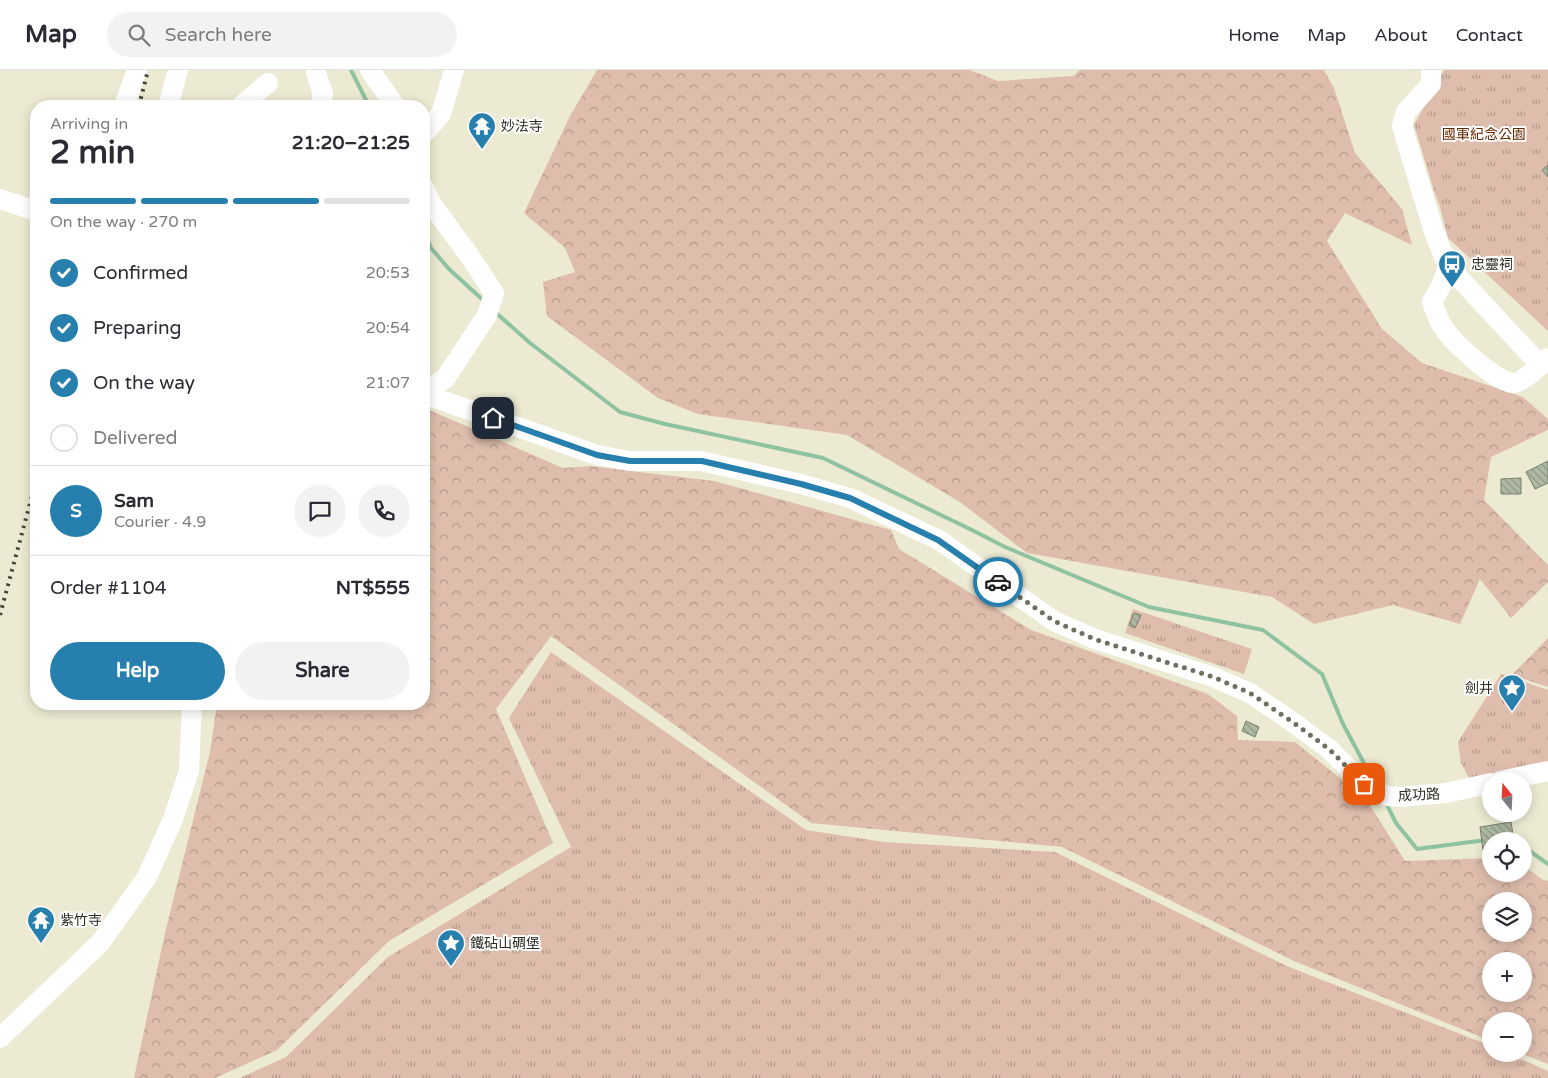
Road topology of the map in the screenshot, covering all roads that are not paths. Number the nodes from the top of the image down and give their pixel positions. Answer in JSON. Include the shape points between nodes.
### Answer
{"nodes":[{"id":1,"x":137,"y":70,"type":"edge"},
{"id":2,"x":178,"y":70,"type":"edge"},
{"id":3,"x":370,"y":70,"type":"edge"},
{"id":4,"x":454,"y":70,"type":"edge"},
{"id":5,"x":1431,"y":70,"type":"edge"},
{"id":6,"x":316,"y":73,"type":"dead end"},
{"id":7,"x":268,"y":83,"type":"dead end"},
{"id":8,"x":126,"y":100,"type":"edge"},
{"id":9,"x":170,"y":100,"type":"edge"},
{"id":10,"x":248,"y":100,"type":"edge"},
{"id":11,"x":322,"y":100,"type":"edge"},
{"id":12,"x":391,"y":100,"type":"edge"},
{"id":13,"x":430,"y":126,"type":"edge"},
{"id":14,"x":0,"y":199,"type":"edge"},
{"id":15,"x":430,"y":200,"type":"edge"},
{"id":16,"x":30,"y":209,"type":"edge"},
{"id":17,"x":1448,"y":266,"type":"junction"},
{"id":18,"x":1544,"y":362,"type":"edge"},
{"id":19,"x":430,"y":388,"type":"edge"},
{"id":20,"x":430,"y":394,"type":"edge"},
{"id":21,"x":192,"y":710,"type":"edge"},
{"id":22,"x":1528,"y":762,"type":"dead end"},
{"id":23,"x":1548,"y":770,"type":"edge"},
{"id":24,"x":1532,"y":774,"type":"edge"},
{"id":25,"x":1482,"y":785,"type":"edge"},
{"id":26,"x":0,"y":1038,"type":"edge"}],
"edges":[{"from":1,"to":8,"type":"street"},
{"from":2,"to":9,"type":"street"},
{"from":3,"to":12,"type":"street"},
{"from":4,"to":13,"type":"street","via":[[440,114]]},
{"from":5,"to":17,"type":"street","via":[[1431,84],[1406,112],[1402,126],[1434,232]]},
{"from":6,"to":11,"type":"street","via":[[323,94]]},
{"from":7,"to":10,"type":"street"},
{"from":14,"to":16,"type":"street"},
{"from":15,"to":19,"type":"street","via":[[494,293],[490,307],[445,379]]},
{"from":17,"to":18,"type":"street"},
{"from":17,"to":18,"type":"street","via":[[1432,302],[1445,330],[1482,367],[1514,383]]},
{"from":20,"to":25,"type":"street","name":"成功路","via":[[597,455],[630,461],[702,461],[850,498],[938,540],[1054,621],[1094,639],[1213,677],[1250,693],[1329,749],[1364,784],[1380,792],[1399,797],[1446,793]]},
{"from":21,"to":26,"type":"street","via":[[189,771],[173,820],[147,877],[100,942]]},
{"from":22,"to":23,"type":"street"},
{"from":23,"to":24,"type":"street"}]}
